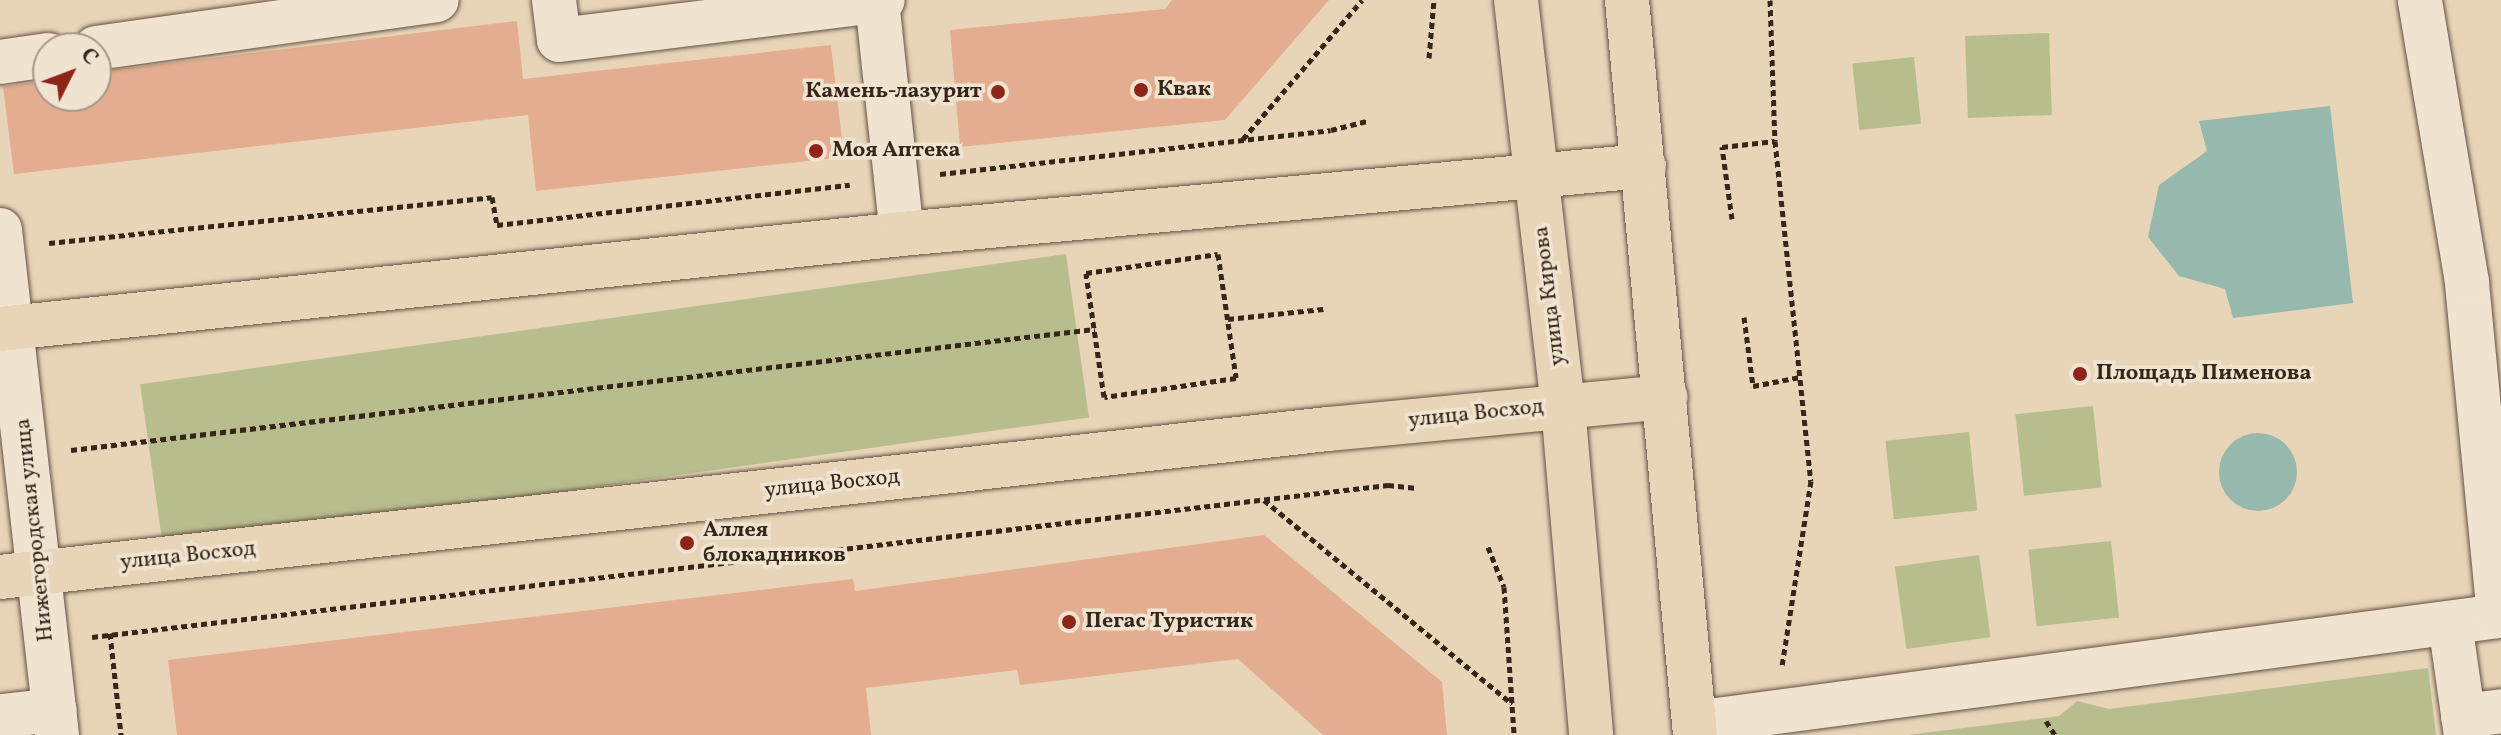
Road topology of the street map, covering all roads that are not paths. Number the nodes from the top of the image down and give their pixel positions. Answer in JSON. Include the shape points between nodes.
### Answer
{"nodes":[{"id":1,"x":437,"y":0,"type":"edge"},
{"id":2,"x":554,"y":0,"type":"edge"},
{"id":3,"x":1516,"y":0,"type":"edge"},
{"id":4,"x":1627,"y":0,"type":"edge"},
{"id":5,"x":2420,"y":0,"type":"edge"},
{"id":6,"x":880,"y":1,"type":"edge"},
{"id":7,"x":726,"y":10,"type":"edge"},
{"id":8,"x":112,"y":46,"type":"edge"},
{"id":9,"x":32,"y":57,"type":"edge"},
{"id":10,"x":0,"y":62,"type":"edge"},
{"id":11,"x":1644,"y":166,"type":"junction"},
{"id":12,"x":1536,"y":177,"type":"junction"},
{"id":13,"x":902,"y":234,"type":"junction"},
{"id":14,"x":1,"y":240,"type":"edge"},
{"id":15,"x":7,"y":328,"type":"edge"},
{"id":16,"x":1665,"y":397,"type":"junction"},
{"id":17,"x":1563,"y":406,"type":"junction"},
{"id":18,"x":20,"y":575,"type":"edge"},
{"id":19,"x":2450,"y":623,"type":"junction"},
{"id":20,"x":2,"y":716,"type":"dead end"},
{"id":21,"x":2477,"y":721,"type":"edge"},
{"id":22,"x":56,"y":723,"type":"edge"},
{"id":23,"x":1695,"y":729,"type":"edge"},
{"id":24,"x":1591,"y":735,"type":"edge"}],
"edges":[{"from":1,"to":8,"type":"street"},
{"from":2,"to":7,"type":"street","via":[[559,40]]},
{"from":3,"to":12,"type":"main road","name":"улица Кирова"},
{"from":4,"to":11,"type":"main road"},
{"from":5,"to":19,"type":"street","via":[[2467,282],[2499,616]]},
{"from":6,"to":7,"type":"street"},
{"from":6,"to":13,"type":"street"},
{"from":9,"to":10,"type":"street"},
{"from":11,"to":12,"type":"main road"},
{"from":11,"to":16,"type":"main road"},
{"from":12,"to":13,"type":"main road"},
{"from":12,"to":17,"type":"main road","name":"улица Кирова"},
{"from":13,"to":15,"type":"main road"},
{"from":14,"to":15,"type":"street","name":"Нижегородская улица"},
{"from":15,"to":18,"type":"street","name":"Нижегородская улица","via":[[27,454]]},
{"from":16,"to":17,"type":"main road","name":"улица Восход"},
{"from":16,"to":23,"type":"main road"},
{"from":17,"to":18,"type":"main road","name":"улица Восход"},
{"from":17,"to":24,"type":"main road","name":"улица Кирова"},
{"from":18,"to":22,"type":"street","name":"Нижегородская улица","via":[[47,646]]},
{"from":19,"to":21,"type":"street"},
{"from":19,"to":23,"type":"street","via":[[1775,713]]},
{"from":20,"to":22,"type":"street"}]}
